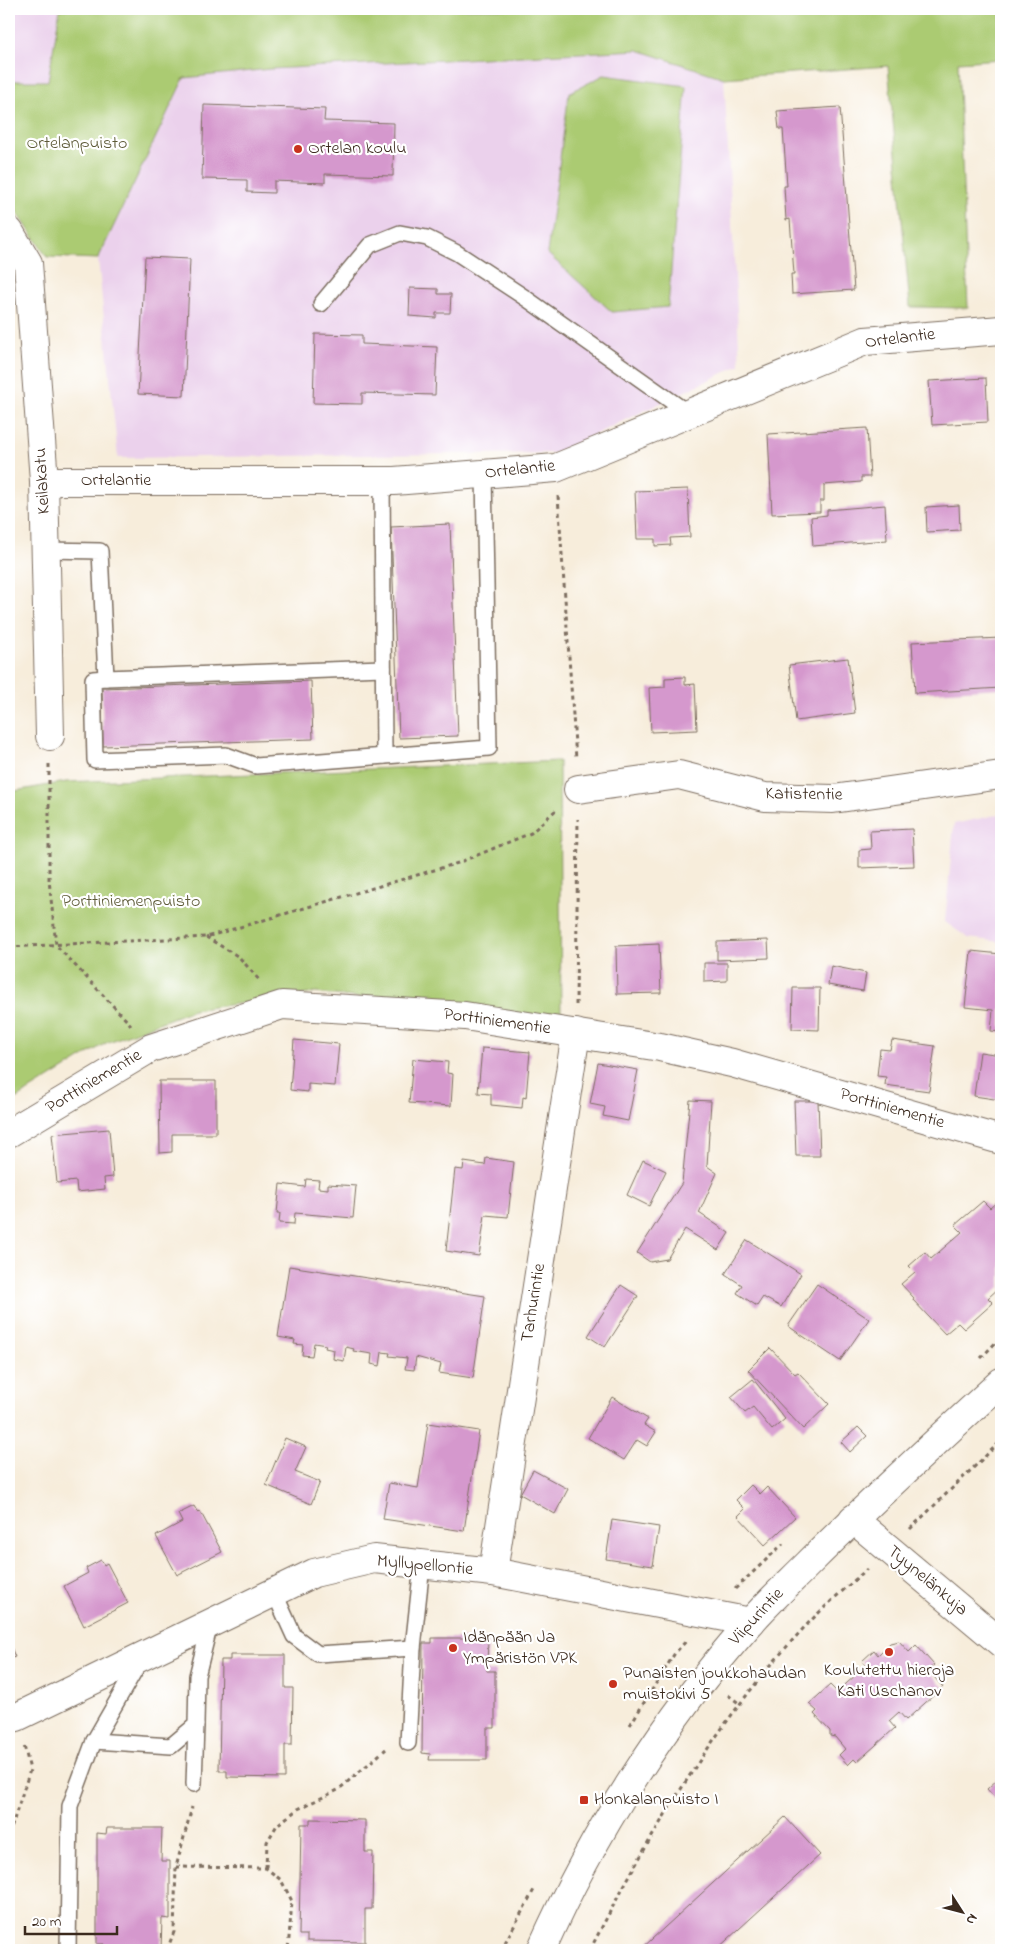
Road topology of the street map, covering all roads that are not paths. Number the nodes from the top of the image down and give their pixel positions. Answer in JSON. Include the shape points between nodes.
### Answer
{"nodes":[{"id":1,"x":9,"y":231,"type":"edge"},
{"id":2,"x":321,"y":304,"type":"dead end"},
{"id":3,"x":1001,"y":330,"type":"edge"},
{"id":4,"x":688,"y":413,"type":"junction"},
{"id":5,"x":484,"y":474,"type":"junction"},
{"id":6,"x":44,"y":481,"type":"junction"},
{"id":7,"x":382,"y":481,"type":"junction"},
{"id":8,"x":46,"y":550,"type":"junction"},
{"id":9,"x":383,"y":668,"type":"junction"},
{"id":10,"x":106,"y":678,"type":"junction"},
{"id":11,"x":50,"y":736,"type":"road end"},
{"id":12,"x":384,"y":756,"type":"junction"},
{"id":13,"x":1001,"y":775,"type":"edge"},
{"id":14,"x":578,"y":789,"type":"road end"},
{"id":15,"x":576,"y":1033,"type":"junction"},
{"id":16,"x":9,"y":1133,"type":"edge"},
{"id":17,"x":1001,"y":1140,"type":"edge"},
{"id":18,"x":1001,"y":1382,"type":"edge"},
{"id":19,"x":853,"y":1518,"type":"junction"},
{"id":20,"x":422,"y":1564,"type":"junction"},
{"id":21,"x":493,"y":1572,"type":"junction"},
{"id":22,"x":274,"y":1592,"type":"junction"},
{"id":23,"x":751,"y":1622,"type":"junction"},
{"id":24,"x":210,"y":1624,"type":"junction"},
{"id":25,"x":1001,"y":1643,"type":"edge"},
{"id":26,"x":413,"y":1648,"type":"junction"},
{"id":27,"x":142,"y":1657,"type":"junction"},
{"id":28,"x":13,"y":1718,"type":"edge"},
{"id":29,"x":196,"y":1725,"type":"junction"},
{"id":30,"x":94,"y":1741,"type":"junction"},
{"id":31,"x":408,"y":1743,"type":"road end"},
{"id":32,"x":194,"y":1784,"type":"road end"},
{"id":33,"x":68,"y":1950,"type":"edge"},
{"id":34,"x":541,"y":1950,"type":"edge"}],
"edges":[{"from":1,"to":6,"type":"street","name":"Keilakatu","via":[[28,263]]},
{"from":2,"to":4,"type":"lane","via":[[370,245],[400,233],[427,238],[457,253],[527,299]]},
{"from":3,"to":4,"type":"street","name":"Ortelantie","via":[[865,341]]},
{"from":4,"to":5,"type":"street","name":"Ortelantie","via":[[556,468]]},
{"from":5,"to":7,"type":"street","name":"Ortelantie"},
{"from":5,"to":12,"type":"lane","via":[[488,748]]},
{"from":6,"to":7,"type":"street","name":"Ortelantie"},
{"from":6,"to":8,"type":"street","name":"Keilakatu"},
{"from":7,"to":9,"type":"lane"},
{"from":8,"to":10,"type":"lane","via":[[100,551]]},
{"from":8,"to":11,"type":"street","name":"Keilakatu"},
{"from":9,"to":10,"type":"lane"},
{"from":9,"to":12,"type":"lane"},
{"from":10,"to":12,"type":"lane","via":[[93,679],[95,760],[226,755],[256,766]]},
{"from":13,"to":14,"type":"street","name":"Katistentie","via":[[833,799],[765,797],[679,775]]},
{"from":15,"to":16,"type":"street","name":"Porttiniementie","via":[[465,1016],[282,1005],[151,1048]]},
{"from":15,"to":17,"type":"street","name":"Porttiniementie","via":[[732,1063]]},
{"from":15,"to":21,"type":"street","name":"Tarhurintie"},
{"from":18,"to":19,"type":"street","name":"Viipurintie"},
{"from":19,"to":23,"type":"street","name":"Viipurintie"},
{"from":19,"to":25,"type":"street","name":"Tyynelänkuja"},
{"from":20,"to":21,"type":"street","name":"Myllypellontie"},
{"from":20,"to":22,"type":"street","name":"Myllypellontie","via":[[374,1559],[314,1573]]},
{"from":20,"to":26,"type":"lane"},
{"from":21,"to":23,"type":"street","name":"Myllypellontie"},
{"from":22,"to":24,"type":"street","name":"Myllypellontie"},
{"from":22,"to":26,"type":"lane","via":[[294,1636],[318,1654]]},
{"from":23,"to":34,"type":"street","name":"Viipurintie","via":[[705,1677],[654,1747],[594,1847]]},
{"from":24,"to":27,"type":"street","name":"Myllypellontie"},
{"from":24,"to":29,"type":"lane","via":[[197,1676]]},
{"from":26,"to":31,"type":"lane"},
{"from":27,"to":28,"type":"street","name":"Myllypellontie"},
{"from":27,"to":30,"type":"lane"},
{"from":29,"to":30,"type":"lane","via":[[171,1746]]},
{"from":29,"to":32,"type":"lane"},
{"from":30,"to":33,"type":"lane","via":[[70,1806]]}]}
